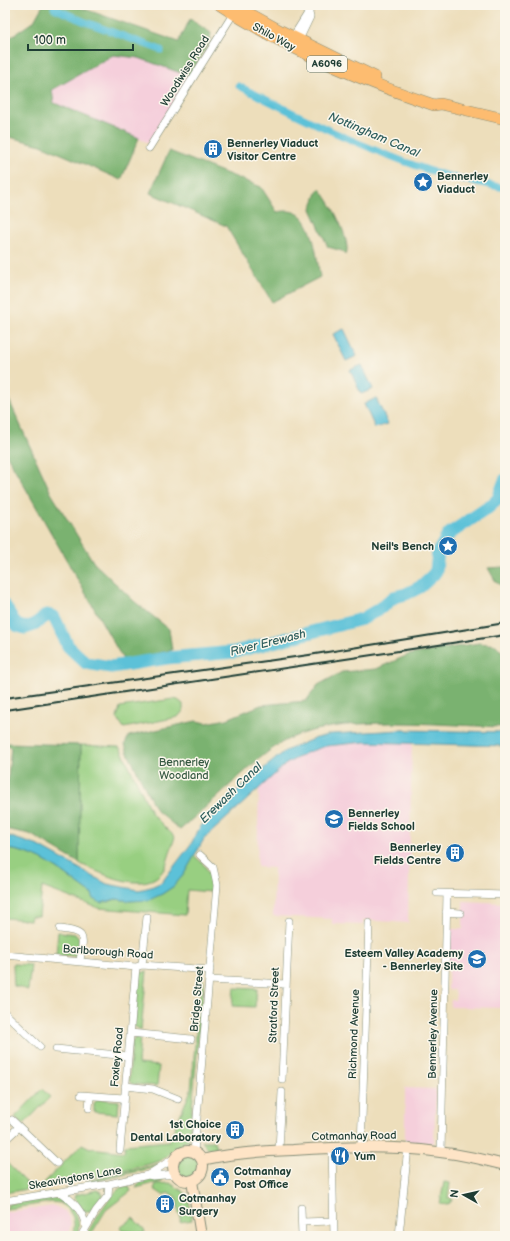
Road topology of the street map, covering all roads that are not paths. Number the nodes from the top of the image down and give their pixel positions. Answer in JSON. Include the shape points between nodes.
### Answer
{"nodes":[{"id":1,"x":220,"y":5,"type":"edge"},
{"id":2,"x":313,"y":5,"type":"edge"},
{"id":3,"x":233,"y":8,"type":"edge"},
{"id":4,"x":294,"y":43,"type":"junction"},
{"id":5,"x":505,"y":119,"type":"edge"},
{"id":6,"x":149,"y":148,"type":"dead end"},
{"id":7,"x":200,"y":855,"type":"dead end"},
{"id":8,"x":437,"y":893,"type":"dead end"},
{"id":9,"x":447,"y":894,"type":"junction"},
{"id":10,"x":505,"y":895,"type":"edge"},
{"id":11,"x":446,"y":912,"type":"junction"},
{"id":12,"x":460,"y":913,"type":"dead end"},
{"id":13,"x":147,"y":917,"type":"dead end"},
{"id":14,"x":288,"y":921,"type":"dead end"},
{"id":15,"x":369,"y":923,"type":"dead end"},
{"id":16,"x":60,"y":930,"type":"dead end"},
{"id":17,"x":5,"y":955,"type":"edge"},
{"id":18,"x":80,"y":961,"type":"junction"},
{"id":19,"x":139,"y":966,"type":"junction"},
{"id":20,"x":210,"y":970,"type":"junction"},
{"id":21,"x":209,"y":980,"type":"junction"},
{"id":22,"x":286,"y":984,"type":"junction"},
{"id":23,"x":5,"y":1013,"type":"edge"},
{"id":24,"x":130,"y":1033,"type":"junction"},
{"id":25,"x":191,"y":1039,"type":"dead end"},
{"id":26,"x":40,"y":1047,"type":"dead end"},
{"id":27,"x":61,"y":1047,"type":"dead end"},
{"id":28,"x":128,"y":1056,"type":"junction"},
{"id":29,"x":282,"y":1079,"type":"dead end"},
{"id":30,"x":125,"y":1086,"type":"junction"},
{"id":31,"x":282,"y":1092,"type":"dead end"},
{"id":32,"x":81,"y":1095,"type":"dead end"},
{"id":33,"x":90,"y":1096,"type":"junction"},
{"id":34,"x":124,"y":1098,"type":"junction"},
{"id":35,"x":178,"y":1099,"type":"dead end"},
{"id":36,"x":90,"y":1108,"type":"dead end"},
{"id":37,"x":12,"y":1120,"type":"dead end"},
{"id":38,"x":19,"y":1127,"type":"junction"},
{"id":39,"x":5,"y":1140,"type":"edge"},
{"id":40,"x":361,"y":1147,"type":"junction"},
{"id":41,"x":408,"y":1147,"type":"junction"},
{"id":42,"x":332,"y":1148,"type":"junction"},
{"id":43,"x":120,"y":1150,"type":"dead end"},
{"id":44,"x":279,"y":1150,"type":"junction"},
{"id":45,"x":441,"y":1151,"type":"junction"},
{"id":46,"x":194,"y":1152,"type":"junction"},
{"id":47,"x":176,"y":1156,"type":"junction"},
{"id":48,"x":202,"y":1160,"type":"junction"},
{"id":49,"x":57,"y":1163,"type":"dead end"},
{"id":50,"x":505,"y":1165,"type":"edge"},
{"id":51,"x":175,"y":1174,"type":"junction"},
{"id":52,"x":148,"y":1175,"type":"junction"},
{"id":53,"x":192,"y":1181,"type":"junction"},
{"id":54,"x":109,"y":1184,"type":"junction"},
{"id":55,"x":60,"y":1192,"type":"junction"},
{"id":56,"x":5,"y":1201,"type":"edge"},
{"id":57,"x":301,"y":1208,"type":"dead end"},
{"id":58,"x":333,"y":1221,"type":"junction"},
{"id":59,"x":302,"y":1222,"type":"junction"},
{"id":60,"x":86,"y":1227,"type":"junction"},
{"id":61,"x":81,"y":1236,"type":"edge"},
{"id":62,"x":201,"y":1236,"type":"edge"},
{"id":63,"x":302,"y":1236,"type":"edge"},
{"id":64,"x":334,"y":1236,"type":"edge"},
{"id":65,"x":399,"y":1236,"type":"edge"}],
"edges":[{"from":1,"to":3,"type":"main road","name":"Shilo Way","number":"A6096"},
{"from":2,"to":4,"type":"street"},
{"from":3,"to":4,"type":"main road","name":"Shilo Way","number":"A6096"},
{"from":3,"to":6,"type":"street","name":"Woodiwiss Road"},
{"from":4,"to":5,"type":"main road","name":"Shilo Way","number":"A6096","via":[[436,99],[441,104]]},
{"from":7,"to":20,"type":"street","name":"Bridge Street","via":[[213,866],[216,881]]},
{"from":8,"to":9,"type":"street"},
{"from":9,"to":10,"type":"street"},
{"from":9,"to":11,"type":"street","name":"Bennerley Avenue"},
{"from":11,"to":12,"type":"street"},
{"from":11,"to":45,"type":"street","name":"Bennerley Avenue"},
{"from":13,"to":19,"type":"street","name":"Foxley Road"},
{"from":14,"to":22,"type":"street","name":"Stratford Street","via":[[292,931]]},
{"from":15,"to":40,"type":"street","name":"Richmond Avenue"},
{"from":16,"to":18,"type":"street","via":[[76,931],[80,934]]},
{"from":17,"to":18,"type":"street","name":"Barlborough Road"},
{"from":18,"to":19,"type":"street","name":"Barlborough Road"},
{"from":19,"to":20,"type":"street","name":"Barlborough Road"},
{"from":19,"to":24,"type":"street","name":"Foxley Road"},
{"from":20,"to":21,"type":"street","name":"Bridge Street"},
{"from":21,"to":22,"type":"street"},
{"from":21,"to":46,"type":"street","name":"Bridge Street"},
{"from":22,"to":29,"type":"street","name":"Stratford Street"},
{"from":23,"to":26,"type":"street"},
{"from":24,"to":25,"type":"street"},
{"from":24,"to":28,"type":"street","name":"Foxley Road"},
{"from":27,"to":28,"type":"street"},
{"from":28,"to":30,"type":"street","name":"Foxley Road"},
{"from":30,"to":34,"type":"street","name":"Foxley Road"},
{"from":30,"to":35,"type":"street","via":[[153,1089]]},
{"from":31,"to":44,"type":"street"},
{"from":32,"to":33,"type":"street"},
{"from":33,"to":34,"type":"street"},
{"from":33,"to":36,"type":"street"},
{"from":34,"to":43,"type":"street","name":"Foxley Road"},
{"from":37,"to":38,"type":"street"},
{"from":38,"to":39,"type":"street"},
{"from":38,"to":49,"type":"street"},
{"from":40,"to":41,"type":"street","name":"Cotmanhay Road"},
{"from":40,"to":42,"type":"street","name":"Cotmanhay Road"},
{"from":41,"to":45,"type":"street","name":"Cotmanhay Road"},
{"from":41,"to":65,"type":"street"},
{"from":42,"to":44,"type":"street","name":"Cotmanhay Road"},
{"from":42,"to":58,"type":"street"},
{"from":44,"to":48,"type":"street","name":"Cotmanhay Road"},
{"from":45,"to":50,"type":"street","name":"Cotmanhay Road"},
{"from":46,"to":47,"type":"street","via":[[183,1152]]},
{"from":46,"to":48,"type":"street"},
{"from":47,"to":51,"type":"street","via":[[173,1164]]},
{"from":47,"to":52,"type":"street","name":"Skeavingtons Lane"},
{"from":48,"to":53,"type":"street","via":[[201,1174]]},
{"from":51,"to":52,"type":"street","name":"Skeavingtons Lane"},
{"from":51,"to":53,"type":"street","via":[[183,1180]]},
{"from":52,"to":54,"type":"street","name":"Skeavingtons Lane"},
{"from":53,"to":62,"type":"street"},
{"from":54,"to":55,"type":"street","name":"Skeavingtons Lane"},
{"from":54,"to":60,"type":"street","via":[[108,1196]]},
{"from":55,"to":56,"type":"street","name":"Skeavingtons Lane"},
{"from":55,"to":60,"type":"street","via":[[75,1205]]},
{"from":57,"to":59,"type":"street"},
{"from":58,"to":59,"type":"street"},
{"from":58,"to":64,"type":"street"},
{"from":59,"to":63,"type":"street"},
{"from":60,"to":61,"type":"street"}]}
